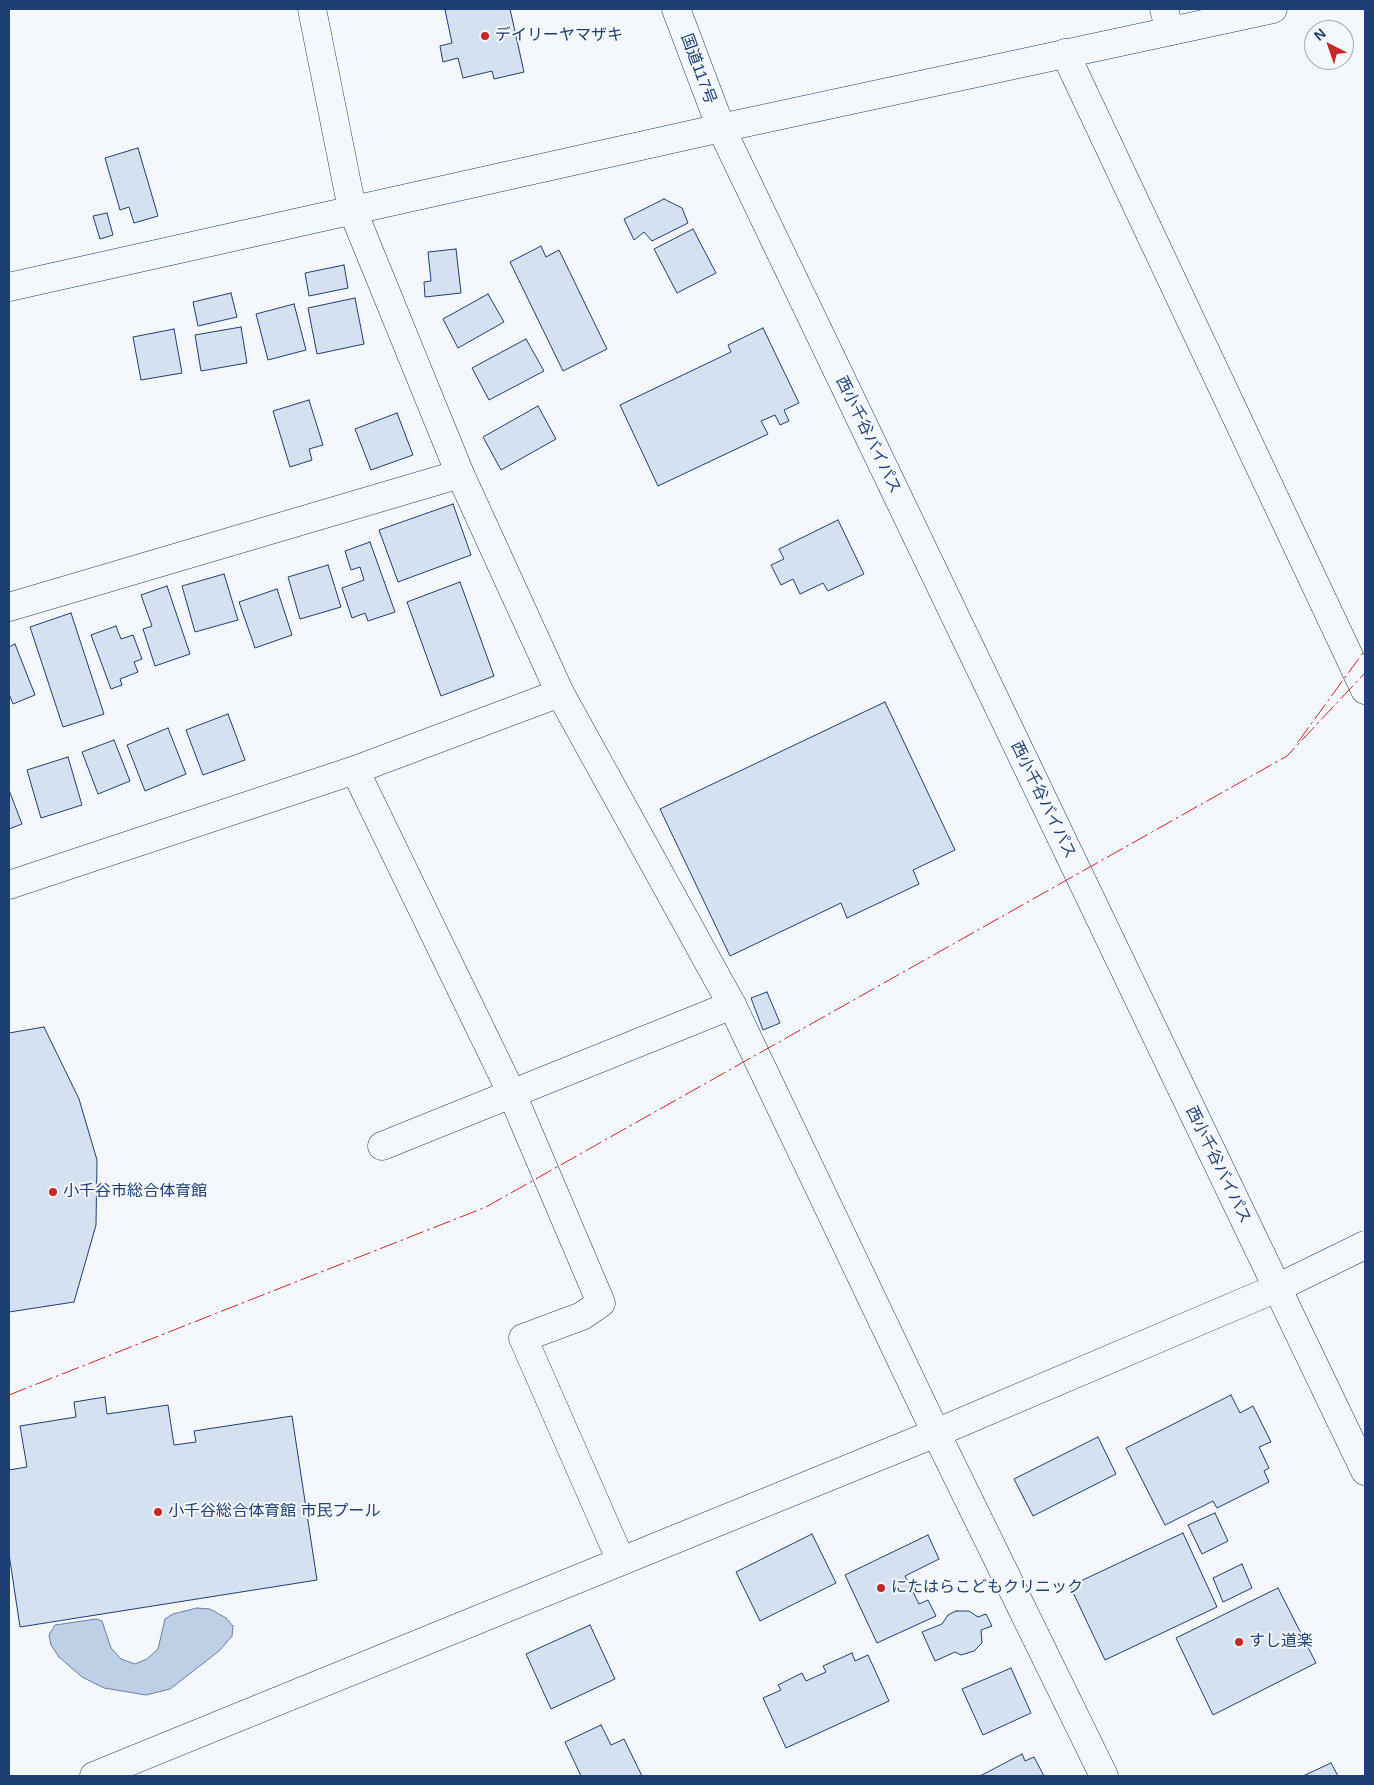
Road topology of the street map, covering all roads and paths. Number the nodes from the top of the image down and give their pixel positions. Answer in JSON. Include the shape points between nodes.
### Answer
{"nodes":[{"id":1,"x":312,"y":9,"type":"edge"},
{"id":2,"x":676,"y":9,"type":"edge"},
{"id":3,"x":1273,"y":9,"type":"edge"},
{"id":4,"x":1167,"y":20,"type":"edge"},
{"id":5,"x":1065,"y":53,"type":"junction"},
{"id":6,"x":721,"y":128,"type":"junction"},
{"id":7,"x":352,"y":210,"type":"junction"},
{"id":8,"x":9,"y":288,"type":"edge"},
{"id":9,"x":460,"y":474,"type":"junction"},
{"id":10,"x":9,"y":607,"type":"edge"},
{"id":11,"x":1365,"y":690,"type":"edge"},
{"id":12,"x":560,"y":693,"type":"junction"},
{"id":13,"x":355,"y":770,"type":"junction"},
{"id":14,"x":9,"y":885,"type":"edge"},
{"id":15,"x":732,"y":1005,"type":"junction"},
{"id":16,"x":512,"y":1094,"type":"junction"},
{"id":17,"x":382,"y":1146,"type":"dead end"},
{"id":18,"x":1365,"y":1246,"type":"edge"},
{"id":19,"x":1277,"y":1288,"type":"junction"},
{"id":20,"x":936,"y":1433,"type":"junction"},
{"id":21,"x":1365,"y":1471,"type":"edge"},
{"id":22,"x":621,"y":1561,"type":"junction"},
{"id":23,"x":94,"y":1776,"type":"edge"},
{"id":24,"x":1104,"y":1776,"type":"edge"}],
"edges":[{"from":1,"to":7,"type":"main road"},
{"from":2,"to":6,"type":"main road","name":"国道117号"},
{"from":3,"to":4,"type":"main road"},
{"from":4,"to":5,"type":"main road"},
{"from":5,"to":6,"type":"main road"},
{"from":5,"to":11,"type":"main road"},
{"from":6,"to":7,"type":"main road"},
{"from":6,"to":19,"type":"main road","name":"西小千谷バイパス"},
{"from":7,"to":8,"type":"main road"},
{"from":7,"to":9,"type":"main road"},
{"from":9,"to":10,"type":"main road"},
{"from":9,"to":12,"type":"main road"},
{"from":12,"to":13,"type":"main road"},
{"from":12,"to":15,"type":"main road"},
{"from":13,"to":14,"type":"main road"},
{"from":13,"to":16,"type":"main road"},
{"from":15,"to":16,"type":"main road"},
{"from":15,"to":20,"type":"main road"},
{"from":16,"to":17,"type":"main road"},
{"from":16,"to":22,"type":"main road","via":[[601,1303],[582,1316],[523,1338]]},
{"from":18,"to":19,"type":"main road"},
{"from":19,"to":20,"type":"main road"},
{"from":19,"to":21,"type":"main road","name":"西小千谷バイパス"},
{"from":20,"to":22,"type":"main road"},
{"from":20,"to":24,"type":"main road"},
{"from":22,"to":23,"type":"main road"}]}
